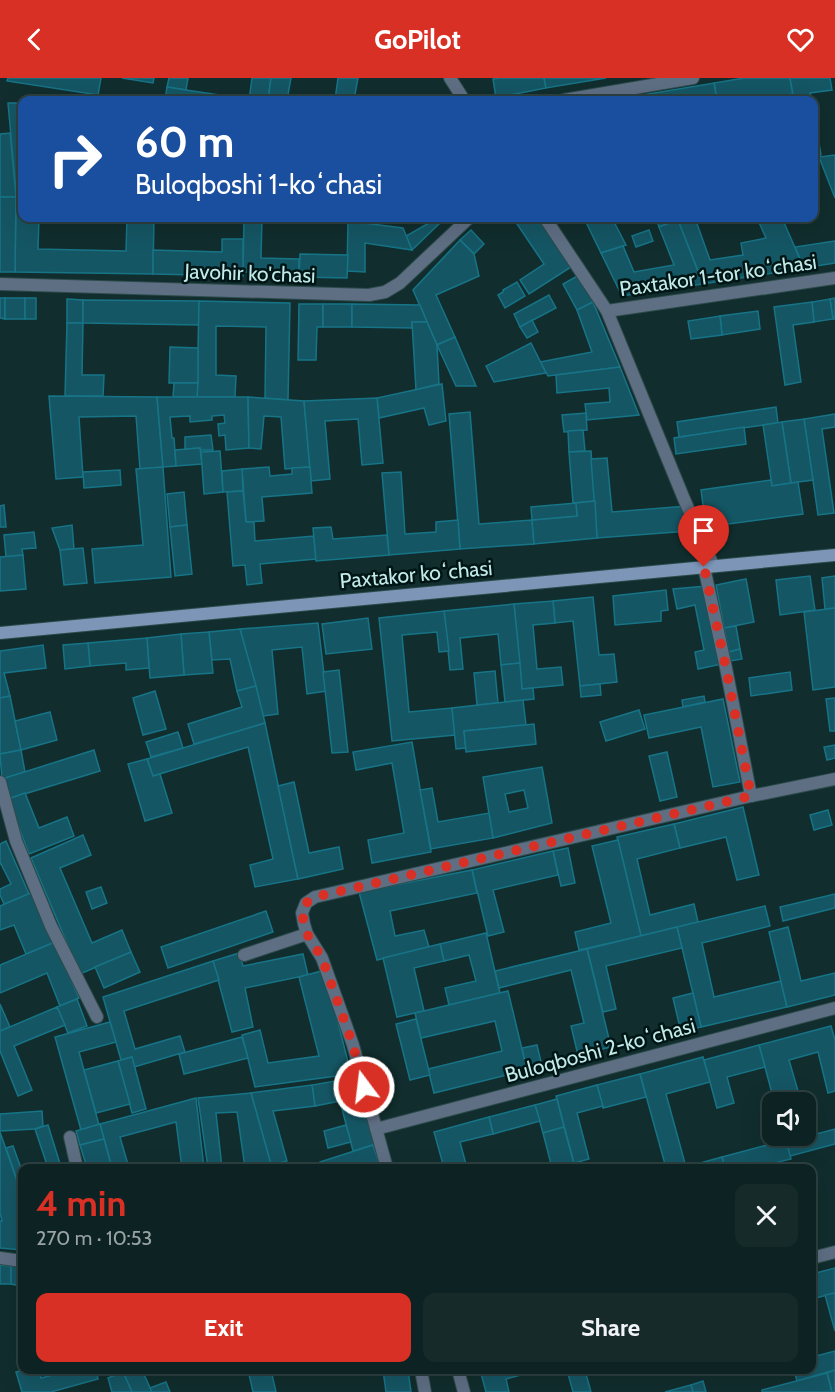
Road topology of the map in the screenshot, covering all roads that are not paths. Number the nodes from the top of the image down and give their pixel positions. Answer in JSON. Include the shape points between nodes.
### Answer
{"nodes":[{"id":1,"x":450,"y":78,"type":"edge"},
{"id":2,"x":693,"y":78,"type":"edge"},
{"id":3,"x":461,"y":96,"type":"edge"},
{"id":4,"x":587,"y":96,"type":"edge"},
{"id":5,"x":465,"y":222,"type":"edge"},
{"id":6,"x":548,"y":222,"type":"edge"},
{"id":7,"x":835,"y":278,"type":"edge"},
{"id":8,"x":0,"y":284,"type":"edge"},
{"id":9,"x":606,"y":311,"type":"junction"},
{"id":10,"x":835,"y":555,"type":"edge"},
{"id":11,"x":709,"y":566,"type":"junction"},
{"id":12,"x":0,"y":633,"type":"edge"},
{"id":13,"x":835,"y":779,"type":"edge"},
{"id":14,"x":0,"y":782,"type":"edge"},
{"id":15,"x":751,"y":796,"type":"junction"},
{"id":16,"x":307,"y":934,"type":"junction"},
{"id":17,"x":244,"y":955,"type":"dead end"},
{"id":18,"x":835,"y":1008,"type":"edge"},
{"id":19,"x":97,"y":1017,"type":"dead end"},
{"id":20,"x":376,"y":1129,"type":"junction"},
{"id":21,"x":70,"y":1137,"type":"dead end"},
{"id":22,"x":76,"y":1164,"type":"edge"},
{"id":23,"x":386,"y":1164,"type":"edge"},
{"id":24,"x":835,"y":1252,"type":"edge"},
{"id":25,"x":816,"y":1257,"type":"edge"},
{"id":26,"x":0,"y":1258,"type":"edge"},
{"id":27,"x":18,"y":1260,"type":"edge"},
{"id":28,"x":422,"y":1374,"type":"edge"},
{"id":29,"x":459,"y":1374,"type":"edge"},
{"id":30,"x":425,"y":1392,"type":"edge"},
{"id":31,"x":464,"y":1392,"type":"edge"}],
"edges":[{"from":1,"to":3,"type":"street"},
{"from":2,"to":4,"type":"street"},
{"from":5,"to":8,"type":"street","name":"Javohir ko'chasi","via":[[400,283],[369,295]]},
{"from":6,"to":9,"type":"street"},
{"from":7,"to":9,"type":"street","name":"Paxtakor 1-tor koʻchasi"},
{"from":9,"to":11,"type":"street"},
{"from":10,"to":11,"type":"main road","name":"Paxtakor koʻchasi"},
{"from":11,"to":12,"type":"main road","name":"Paxtakor koʻchasi"},
{"from":11,"to":15,"type":"street"},
{"from":13,"to":15,"type":"street"},
{"from":14,"to":19,"type":"street","via":[[16,842],[51,926]]},
{"from":15,"to":16,"type":"street","via":[[315,897],[306,903],[302,913]]},
{"from":16,"to":17,"type":"street"},
{"from":16,"to":20,"type":"street","via":[[322,958],[353,1045]]},
{"from":18,"to":20,"type":"street","name":"Buloqboshi 2-koʻchasi"},
{"from":20,"to":23,"type":"street"},
{"from":21,"to":22,"type":"street"},
{"from":24,"to":25,"type":"street"},
{"from":26,"to":27,"type":"street"},
{"from":28,"to":30,"type":"street"},
{"from":29,"to":31,"type":"street"}]}
